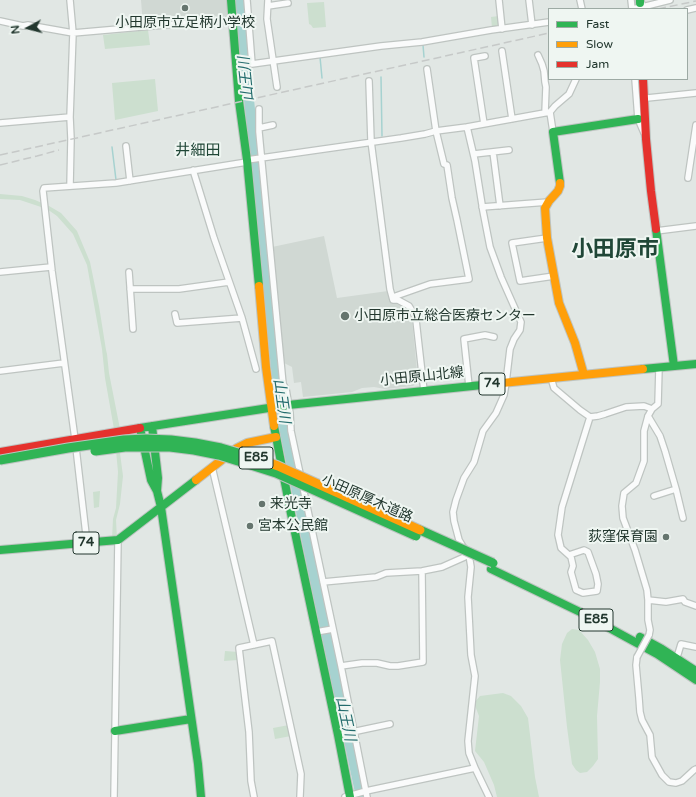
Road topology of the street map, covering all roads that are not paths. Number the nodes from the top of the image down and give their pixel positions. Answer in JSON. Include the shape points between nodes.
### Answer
{"nodes":[{"id":1,"x":70,"y":0,"type":"edge"},
{"id":2,"x":231,"y":0,"type":"edge"},
{"id":3,"x":247,"y":0,"type":"edge"},
{"id":4,"x":499,"y":0,"type":"edge"},
{"id":5,"x":529,"y":0,"type":"edge"},
{"id":6,"x":670,"y":0,"type":"edge"},
{"id":7,"x":639,"y":2,"type":"edge"},
{"id":8,"x":268,"y":3,"type":"edge"},
{"id":9,"x":288,"y":3,"type":"dead end"},
{"id":10,"x":233,"y":19,"type":"junction"},
{"id":11,"x":0,"y":21,"type":"edge"},
{"id":12,"x":548,"y":22,"type":"edge"},
{"id":13,"x":532,"y":25,"type":"junction"},
{"id":14,"x":502,"y":29,"type":"junction"},
{"id":15,"x":73,"y":32,"type":"junction"},
{"id":16,"x":502,"y":52,"type":"dead end"},
{"id":17,"x":538,"y":55,"type":"dead end"},
{"id":18,"x":485,"y":56,"type":"dead end"},
{"id":19,"x":273,"y":62,"type":"junction"},
{"id":20,"x":428,"y":69,"type":"dead end"},
{"id":21,"x":576,"y":80,"type":"edge"},
{"id":22,"x":635,"y":80,"type":"edge"},
{"id":23,"x":642,"y":80,"type":"edge"},
{"id":24,"x":646,"y":80,"type":"edge"},
{"id":25,"x":368,"y":81,"type":"dead end"},
{"id":26,"x":277,"y":87,"type":"dead end"},
{"id":27,"x":696,"y":93,"type":"edge"},
{"id":28,"x":647,"y":98,"type":"junction"},
{"id":29,"x":260,"y":109,"type":"dead end"},
{"id":30,"x":548,"y":113,"type":"junction"},
{"id":31,"x":70,"y":117,"type":"junction"},
{"id":32,"x":512,"y":119,"type":"junction"},
{"id":33,"x":638,"y":119,"type":"junction"},
{"id":34,"x":0,"y":123,"type":"edge"},
{"id":35,"x":484,"y":124,"type":"junction"},
{"id":36,"x":273,"y":125,"type":"dead end"},
{"id":37,"x":696,"y":125,"type":"edge"},
{"id":38,"x":467,"y":127,"type":"junction"},
{"id":39,"x":259,"y":128,"type":"junction"},
{"id":40,"x":436,"y":131,"type":"junction"},
{"id":41,"x":553,"y":132,"type":"junction"},
{"id":42,"x":646,"y":139,"type":"junction"},
{"id":43,"x":371,"y":141,"type":"junction"},
{"id":44,"x":126,"y":146,"type":"dead end"},
{"id":45,"x":509,"y":150,"type":"dead end"},
{"id":46,"x":493,"y":152,"type":"junction"},
{"id":47,"x":474,"y":154,"type":"junction"},
{"id":48,"x":262,"y":158,"type":"junction"},
{"id":49,"x":248,"y":161,"type":"junction"},
{"id":50,"x":193,"y":170,"type":"junction"},
{"id":51,"x":688,"y":178,"type":"dead end"},
{"id":52,"x":130,"y":181,"type":"junction"},
{"id":53,"x":70,"y":186,"type":"junction"},
{"id":54,"x":548,"y":202,"type":"junction"},
{"id":55,"x":500,"y":206,"type":"junction"},
{"id":56,"x":482,"y":207,"type":"junction"},
{"id":57,"x":696,"y":226,"type":"edge"},
{"id":58,"x":656,"y":231,"type":"junction"},
{"id":59,"x":547,"y":238,"type":"junction"},
{"id":60,"x":51,"y":268,"type":"junction"},
{"id":61,"x":0,"y":272,"type":"edge"},
{"id":62,"x":129,"y":272,"type":"dead end"},
{"id":63,"x":554,"y":276,"type":"junction"},
{"id":64,"x":229,"y":282,"type":"junction"},
{"id":65,"x":130,"y":289,"type":"junction"},
{"id":66,"x":393,"y":297,"type":"junction"},
{"id":67,"x":175,"y":314,"type":"dead end"},
{"id":68,"x":242,"y":318,"type":"junction"},
{"id":69,"x":133,"y":329,"type":"dead end"},
{"id":70,"x":494,"y":338,"type":"dead end"},
{"id":71,"x":64,"y":363,"type":"junction"},
{"id":72,"x":696,"y":364,"type":"edge"},
{"id":73,"x":674,"y":366,"type":"junction"},
{"id":74,"x":256,"y":368,"type":"dead end"},
{"id":75,"x":659,"y":368,"type":"junction"},
{"id":76,"x":0,"y":371,"type":"edge"},
{"id":77,"x":584,"y":375,"type":"junction"},
{"id":78,"x":551,"y":378,"type":"junction"},
{"id":79,"x":506,"y":383,"type":"junction"},
{"id":80,"x":469,"y":386,"type":"junction"},
{"id":81,"x":424,"y":391,"type":"junction"},
{"id":82,"x":288,"y":405,"type":"junction"},
{"id":83,"x":274,"y":407,"type":"junction"},
{"id":84,"x":652,"y":409,"type":"junction"},
{"id":85,"x":590,"y":416,"type":"junction"},
{"id":86,"x":648,"y":416,"type":"junction"},
{"id":87,"x":152,"y":426,"type":"junction"},
{"id":88,"x":140,"y":428,"type":"junction"},
{"id":89,"x":276,"y":437,"type":"junction"},
{"id":90,"x":75,"y":439,"type":"junction"},
{"id":91,"x":0,"y":452,"type":"edge"},
{"id":92,"x":0,"y":460,"type":"edge"},
{"id":93,"x":0,"y":466,"type":"edge"},
{"id":94,"x":212,"y":467,"type":"junction"},
{"id":95,"x":676,"y":489,"type":"junction"},
{"id":96,"x":157,"y":491,"type":"junction"},
{"id":97,"x":654,"y":496,"type":"dead end"},
{"id":98,"x":161,"y":507,"type":"junction"},
{"id":99,"x":683,"y":518,"type":"dead end"},
{"id":100,"x":118,"y":540,"type":"junction"},
{"id":101,"x":87,"y":543,"type":"junction"},
{"id":102,"x":0,"y":550,"type":"edge"},
{"id":103,"x":470,"y":555,"type":"junction"},
{"id":104,"x":569,"y":555,"type":"junction"},
{"id":105,"x":492,"y":566,"type":"junction"},
{"id":106,"x":422,"y":571,"type":"junction"},
{"id":107,"x":323,"y":582,"type":"junction"},
{"id":108,"x":648,"y":600,"type":"junction"},
{"id":109,"x":696,"y":606,"type":"edge"},
{"id":110,"x":333,"y":629,"type":"junction"},
{"id":111,"x":316,"y":632,"type":"junction"},
{"id":112,"x":254,"y":645,"type":"junction"},
{"id":113,"x":696,"y":647,"type":"edge"},
{"id":114,"x":678,"y":654,"type":"dead end"},
{"id":115,"x":341,"y":666,"type":"junction"},
{"id":116,"x":696,"y":671,"type":"edge"},
{"id":117,"x":696,"y":680,"type":"edge"},
{"id":118,"x":191,"y":719,"type":"junction"},
{"id":119,"x":390,"y":724,"type":"dead end"},
{"id":120,"x":115,"y":731,"type":"junction"},
{"id":121,"x":354,"y":732,"type":"junction"},
{"id":122,"x":338,"y":735,"type":"junction"},
{"id":123,"x":475,"y":768,"type":"junction"},
{"id":124,"x":696,"y":769,"type":"edge"},
{"id":125,"x":366,"y":794,"type":"edge"},
{"id":126,"x":114,"y":797,"type":"edge"},
{"id":127,"x":201,"y":797,"type":"edge"},
{"id":128,"x":254,"y":797,"type":"edge"},
{"id":129,"x":300,"y":797,"type":"edge"},
{"id":130,"x":348,"y":797,"type":"edge"},
{"id":131,"x":489,"y":797,"type":"edge"}],
"edges":[{"from":1,"to":15,"type":"street"},
{"from":2,"to":10,"type":"main road"},
{"from":3,"to":19,"type":"street","via":[[252,64]]},
{"from":4,"to":14,"type":"street"},
{"from":5,"to":13,"type":"street"},
{"from":6,"to":7,"type":"street"},
{"from":8,"to":9,"type":"street"},
{"from":8,"to":19,"type":"street","via":[[267,19]]},
{"from":10,"to":15,"type":"street"},
{"from":10,"to":49,"type":"main road"},
{"from":11,"to":15,"type":"street"},
{"from":12,"to":13,"type":"street"},
{"from":13,"to":14,"type":"street"},
{"from":14,"to":19,"type":"street"},
{"from":15,"to":31,"type":"street"},
{"from":16,"to":32,"type":"street"},
{"from":17,"to":30,"type":"street","via":[[544,71]]},
{"from":18,"to":35,"type":"street","via":[[474,58]]},
{"from":19,"to":26,"type":"street"},
{"from":20,"to":40,"type":"street"},
{"from":21,"to":30,"type":"street","via":[[569,94]]},
{"from":22,"to":33,"type":"street"},
{"from":23,"to":42,"type":"main road"},
{"from":24,"to":28,"type":"street"},
{"from":25,"to":43,"type":"street"},
{"from":27,"to":28,"type":"street"},
{"from":28,"to":42,"type":"street","via":[[649,130]]},
{"from":29,"to":39,"type":"street"},
{"from":30,"to":32,"type":"street"},
{"from":30,"to":41,"type":"street"},
{"from":31,"to":34,"type":"street"},
{"from":31,"to":53,"type":"street"},
{"from":32,"to":35,"type":"street"},
{"from":33,"to":41,"type":"main road"},
{"from":33,"to":42,"type":"street"},
{"from":35,"to":38,"type":"street"},
{"from":36,"to":39,"type":"street"},
{"from":37,"to":51,"type":"street"},
{"from":38,"to":40,"type":"street"},
{"from":38,"to":47,"type":"street"},
{"from":39,"to":48,"type":"street"},
{"from":40,"to":43,"type":"street"},
{"from":40,"to":66,"type":"street","via":[[444,164],[447,165],[469,279],[430,284]]},
{"from":41,"to":54,"type":"main road","via":[[560,186]]},
{"from":42,"to":58,"type":"main road"},
{"from":43,"to":48,"type":"street"},
{"from":43,"to":66,"type":"street"},
{"from":44,"to":52,"type":"street"},
{"from":45,"to":46,"type":"street"},
{"from":46,"to":47,"type":"street"},
{"from":46,"to":55,"type":"street"},
{"from":47,"to":56,"type":"street"},
{"from":48,"to":49,"type":"street"},
{"from":48,"to":82,"type":"street","via":[[283,384]]},
{"from":49,"to":50,"type":"street"},
{"from":49,"to":83,"type":"main road","via":[[266,367]]},
{"from":50,"to":52,"type":"street"},
{"from":50,"to":64,"type":"street"},
{"from":52,"to":53,"type":"street"},
{"from":53,"to":60,"type":"street","via":[[44,188],[43,191]]},
{"from":54,"to":55,"type":"street"},
{"from":54,"to":59,"type":"main road","via":[[545,208]]},
{"from":55,"to":56,"type":"street"},
{"from":56,"to":79,"type":"street","via":[[496,265],[521,322],[520,330],[510,349]]},
{"from":57,"to":58,"type":"street"},
{"from":58,"to":73,"type":"main road"},
{"from":59,"to":63,"type":"main road"},
{"from":59,"to":63,"type":"street","via":[[512,243],[520,281]]},
{"from":60,"to":61,"type":"street"},
{"from":60,"to":71,"type":"street"},
{"from":62,"to":65,"type":"street"},
{"from":63,"to":77,"type":"main road","via":[[559,303]]},
{"from":64,"to":65,"type":"street","via":[[174,289]]},
{"from":64,"to":68,"type":"street"},
{"from":65,"to":69,"type":"street"},
{"from":66,"to":81,"type":"street","via":[[393,300],[409,306],[415,316]]},
{"from":67,"to":68,"type":"street","via":[[177,323]]},
{"from":68,"to":74,"type":"street"},
{"from":70,"to":80,"type":"street","via":[[464,338]]},
{"from":71,"to":76,"type":"street"},
{"from":71,"to":90,"type":"street"},
{"from":72,"to":73,"type":"main road","name":"小田原山北線","number":"74"},
{"from":73,"to":75,"type":"main road","name":"小田原山北線","number":"74"},
{"from":75,"to":77,"type":"main road","name":"小田原山北線","number":"74"},
{"from":75,"to":84,"type":"street","via":[[658,404]]},
{"from":77,"to":78,"type":"main road","name":"小田原山北線","number":"74"},
{"from":78,"to":79,"type":"main road","name":"小田原山北線","number":"74"},
{"from":78,"to":85,"type":"street","via":[[554,388]]},
{"from":79,"to":80,"type":"main road","name":"小田原山北線","number":"74"},
{"from":79,"to":103,"type":"street","via":[[496,413],[483,431],[474,462],[464,478],[453,512],[460,540]]},
{"from":80,"to":81,"type":"main road","name":"小田原山北線","number":"74"},
{"from":81,"to":82,"type":"main road","name":"小田原山北線","number":"74"},
{"from":82,"to":83,"type":"main road","name":"小田原山北線","number":"74"},
{"from":82,"to":107,"type":"street","via":[[291,431]]},
{"from":83,"to":87,"type":"main road","name":"小田原山北線","number":"74"},
{"from":83,"to":89,"type":"main road"},
{"from":84,"to":85,"type":"street","via":[[644,406],[626,407]]},
{"from":84,"to":86,"type":"street"},
{"from":85,"to":104,"type":"street","via":[[561,513],[558,535],[562,548]]},
{"from":86,"to":95,"type":"street","via":[[660,436]]},
{"from":86,"to":108,"type":"street","via":[[644,431],[644,461],[636,483],[624,493],[622,506],[623,518],[635,550]]},
{"from":87,"to":88,"type":"main road","name":"小田原山北線","number":"74"},
{"from":87,"to":96,"type":"main road"},
{"from":88,"to":90,"type":"main road","name":"小田原山北線"},
{"from":88,"to":96,"type":"main road","via":[[151,480]]},
{"from":89,"to":94,"type":"main road","via":[[241,446]]},
{"from":89,"to":111,"type":"main road"},
{"from":90,"to":91,"type":"main road","name":"小田原山北線"},
{"from":90,"to":101,"type":"street"},
{"from":92,"to":105,"type":"main road","name":"小田原厚木道路","number":"E85","bridge":true,"via":[[103,443],[146,439],[221,448],[278,466]]},
{"from":93,"to":105,"type":"main road","name":"小田原厚木道路","number":"E85","bridge":true,"via":[[125,447],[170,447],[219,455],[276,473]]},
{"from":94,"to":98,"type":"main road"},
{"from":94,"to":112,"type":"street"},
{"from":95,"to":97,"type":"street"},
{"from":95,"to":99,"type":"street"},
{"from":96,"to":98,"type":"main road"},
{"from":98,"to":100,"type":"main road","number":"74"},
{"from":98,"to":118,"type":"main road"},
{"from":100,"to":101,"type":"main road","number":"74"},
{"from":100,"to":120,"type":"street"},
{"from":101,"to":102,"type":"main road","number":"74"},
{"from":103,"to":106,"type":"street","via":[[442,567]]},
{"from":103,"to":123,"type":"street","via":[[468,597],[475,676],[468,741]]},
{"from":104,"to":104,"type":"street","via":[[573,563],[571,572],[576,590],[584,593],[597,590],[596,574],[588,552],[584,550]]},
{"from":105,"to":116,"type":"main road","name":"小田原厚木道路","number":"E85","via":[[582,605],[662,649]]},
{"from":105,"to":117,"type":"main road","name":"小田原厚木道路","number":"E85","via":[[657,654]]},
{"from":106,"to":107,"type":"street"},
{"from":106,"to":115,"type":"street","via":[[423,662],[398,666],[362,663]]},
{"from":107,"to":110,"type":"street"},
{"from":108,"to":109,"type":"street","via":[[666,602],[683,599]]},
{"from":108,"to":124,"type":"street","bridge":true,"via":[[650,630],[636,664],[640,712],[650,735],[652,757],[662,775],[669,782],[676,784]]},
{"from":110,"to":111,"type":"street"},
{"from":110,"to":115,"type":"street"},
{"from":111,"to":122,"type":"main road"},
{"from":112,"to":128,"type":"street","via":[[239,648]]},
{"from":112,"to":129,"type":"street","via":[[272,641],[301,774]]},
{"from":113,"to":114,"type":"street","via":[[681,644]]},
{"from":115,"to":121,"type":"street"},
{"from":118,"to":120,"type":"main road"},
{"from":118,"to":127,"type":"main road"},
{"from":119,"to":121,"type":"street"},
{"from":120,"to":126,"type":"street"},
{"from":121,"to":122,"type":"street"},
{"from":121,"to":125,"type":"street"},
{"from":122,"to":130,"type":"main road"},
{"from":123,"to":125,"type":"street"},
{"from":123,"to":131,"type":"street"},
{"from":125,"to":130,"type":"street"}]}
